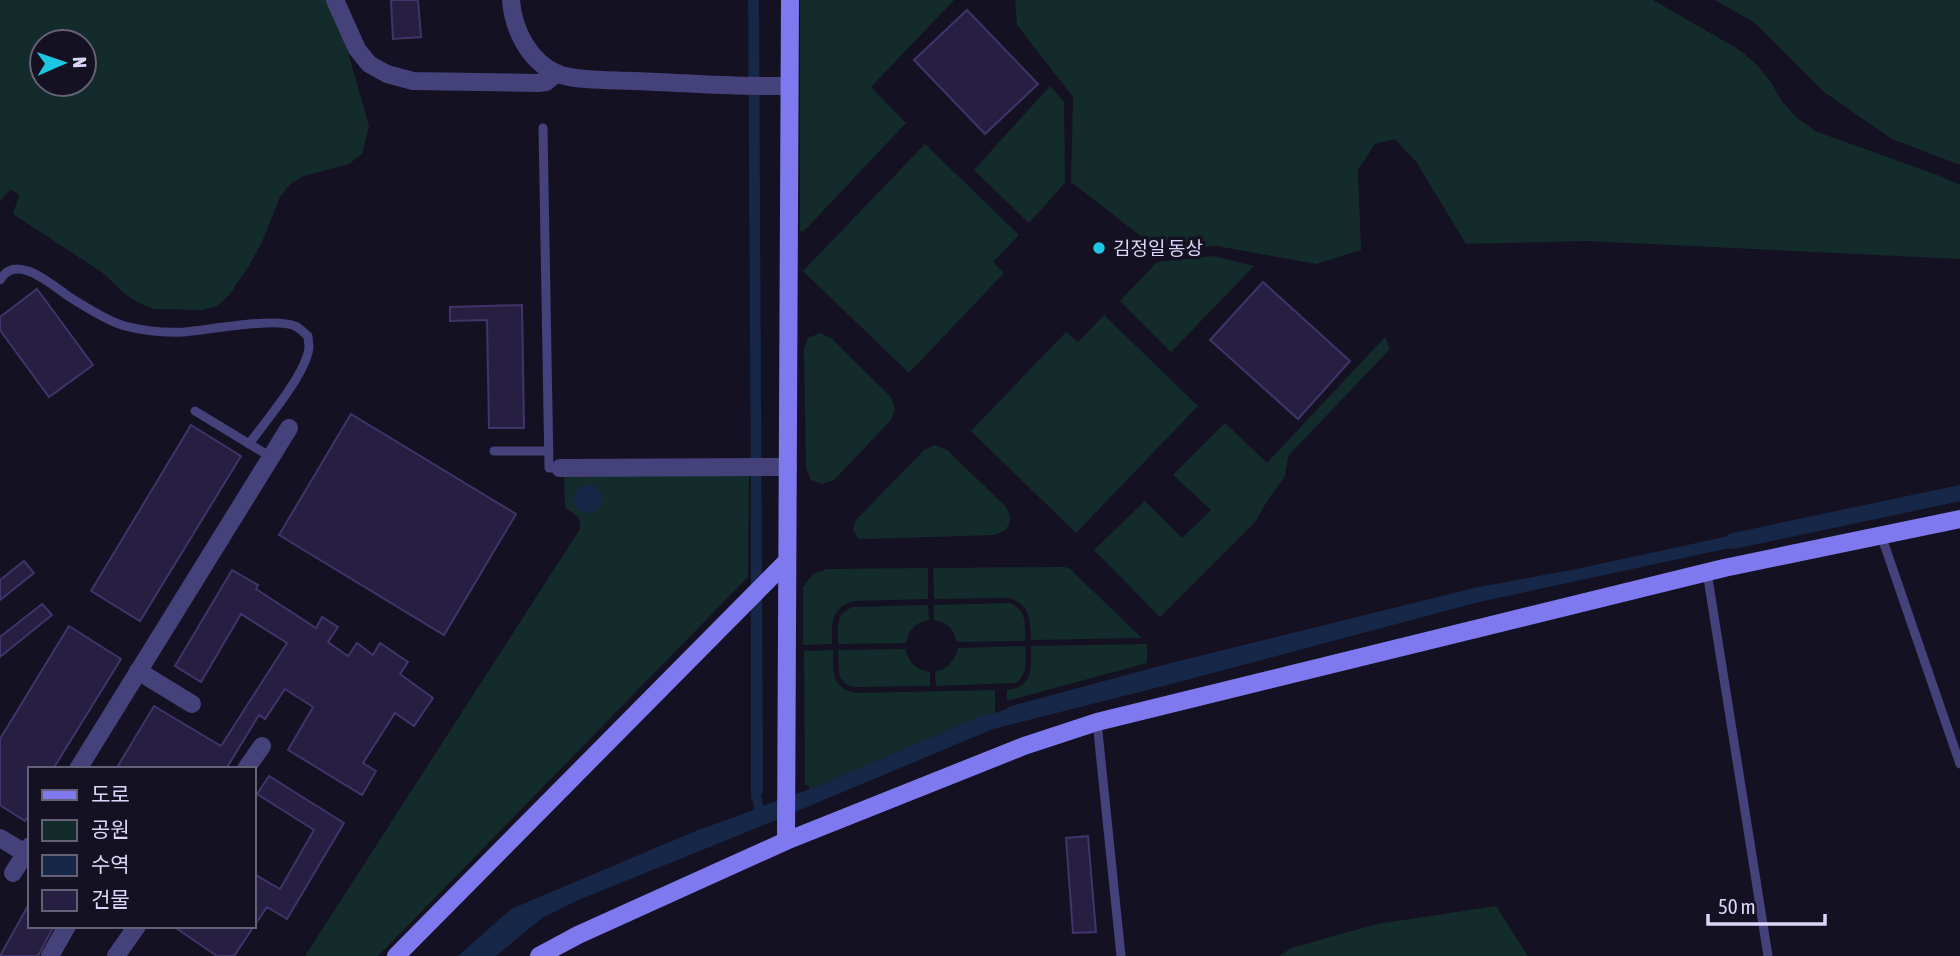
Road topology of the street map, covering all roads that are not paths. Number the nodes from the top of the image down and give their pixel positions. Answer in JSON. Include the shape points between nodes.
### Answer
{"nodes":[{"id":1,"x":335,"y":0,"type":"edge"},
{"id":2,"x":511,"y":0,"type":"edge"},
{"id":3,"x":790,"y":0,"type":"edge"},
{"id":4,"x":557,"y":73,"type":"junction"},
{"id":5,"x":789,"y":86,"type":"junction"},
{"id":6,"x":542,"y":128,"type":"dead end"},
{"id":7,"x":0,"y":280,"type":"edge"},
{"id":8,"x":195,"y":411,"type":"dead end"},
{"id":9,"x":289,"y":428,"type":"dead end"},
{"id":10,"x":249,"y":444,"type":"junction"},
{"id":11,"x":494,"y":451,"type":"dead end"},
{"id":12,"x":549,"y":451,"type":"junction"},
{"id":13,"x":271,"y":457,"type":"junction"},
{"id":14,"x":788,"y":467,"type":"junction"},
{"id":15,"x":560,"y":468,"type":"joint"},
{"id":16,"x":1960,"y":519,"type":"edge"},
{"id":17,"x":1881,"y":535,"type":"junction"},
{"id":18,"x":787,"y":561,"type":"junction"},
{"id":19,"x":1707,"y":572,"type":"junction"},
{"id":20,"x":138,"y":671,"type":"junction"},
{"id":21,"x":192,"y":704,"type":"dead end"},
{"id":22,"x":1097,"y":722,"type":"junction"},
{"id":23,"x":262,"y":746,"type":"dead end"},
{"id":24,"x":1960,"y":764,"type":"edge"},
{"id":25,"x":79,"y":767,"type":"edge"},
{"id":26,"x":247,"y":767,"type":"edge"},
{"id":27,"x":0,"y":838,"type":"edge"},
{"id":28,"x":786,"y":841,"type":"junction"},
{"id":29,"x":28,"y":849,"type":"edge"},
{"id":30,"x":13,"y":873,"type":"dead end"},
{"id":31,"x":66,"y":928,"type":"edge"},
{"id":32,"x":136,"y":928,"type":"edge"},
{"id":33,"x":50,"y":956,"type":"edge"},
{"id":34,"x":116,"y":956,"type":"edge"},
{"id":35,"x":396,"y":956,"type":"edge"},
{"id":36,"x":539,"y":956,"type":"edge"},
{"id":37,"x":1121,"y":956,"type":"edge"},
{"id":38,"x":1768,"y":956,"type":"edge"}],
"edges":[{"from":1,"to":4,"type":"street","via":[[357,49],[387,75],[413,81],[538,83]]},
{"from":2,"to":4,"type":"street","via":[[514,23],[524,44]]},
{"from":3,"to":5,"type":"main road"},
{"from":4,"to":5,"type":"street"},
{"from":5,"to":14,"type":"main road"},
{"from":6,"to":12,"type":"lane"},
{"from":7,"to":10,"type":"lane","via":[[15,269],[33,272],[122,326],[153,332],[277,322],[294,325],[308,336],[305,363]]},
{"from":8,"to":10,"type":"lane"},
{"from":9,"to":13,"type":"street"},
{"from":10,"to":13,"type":"lane"},
{"from":11,"to":12,"type":"lane"},
{"from":12,"to":15,"type":"lane","via":[[550,468]]},
{"from":13,"to":20,"type":"street"},
{"from":14,"to":15,"type":"street"},
{"from":14,"to":18,"type":"main road"},
{"from":16,"to":17,"type":"main road"},
{"from":17,"to":19,"type":"main road"},
{"from":17,"to":24,"type":"lane"},
{"from":18,"to":28,"type":"main road"},
{"from":18,"to":35,"type":"main road"},
{"from":19,"to":22,"type":"main road"},
{"from":19,"to":38,"type":"lane"},
{"from":20,"to":21,"type":"street"},
{"from":20,"to":25,"type":"street"},
{"from":22,"to":28,"type":"main road","via":[[1024,746]]},
{"from":22,"to":37,"type":"lane"},
{"from":23,"to":26,"type":"street"},
{"from":27,"to":29,"type":"street"},
{"from":28,"to":36,"type":"main road"},
{"from":29,"to":30,"type":"street"},
{"from":31,"to":33,"type":"street"},
{"from":32,"to":34,"type":"street"}]}
